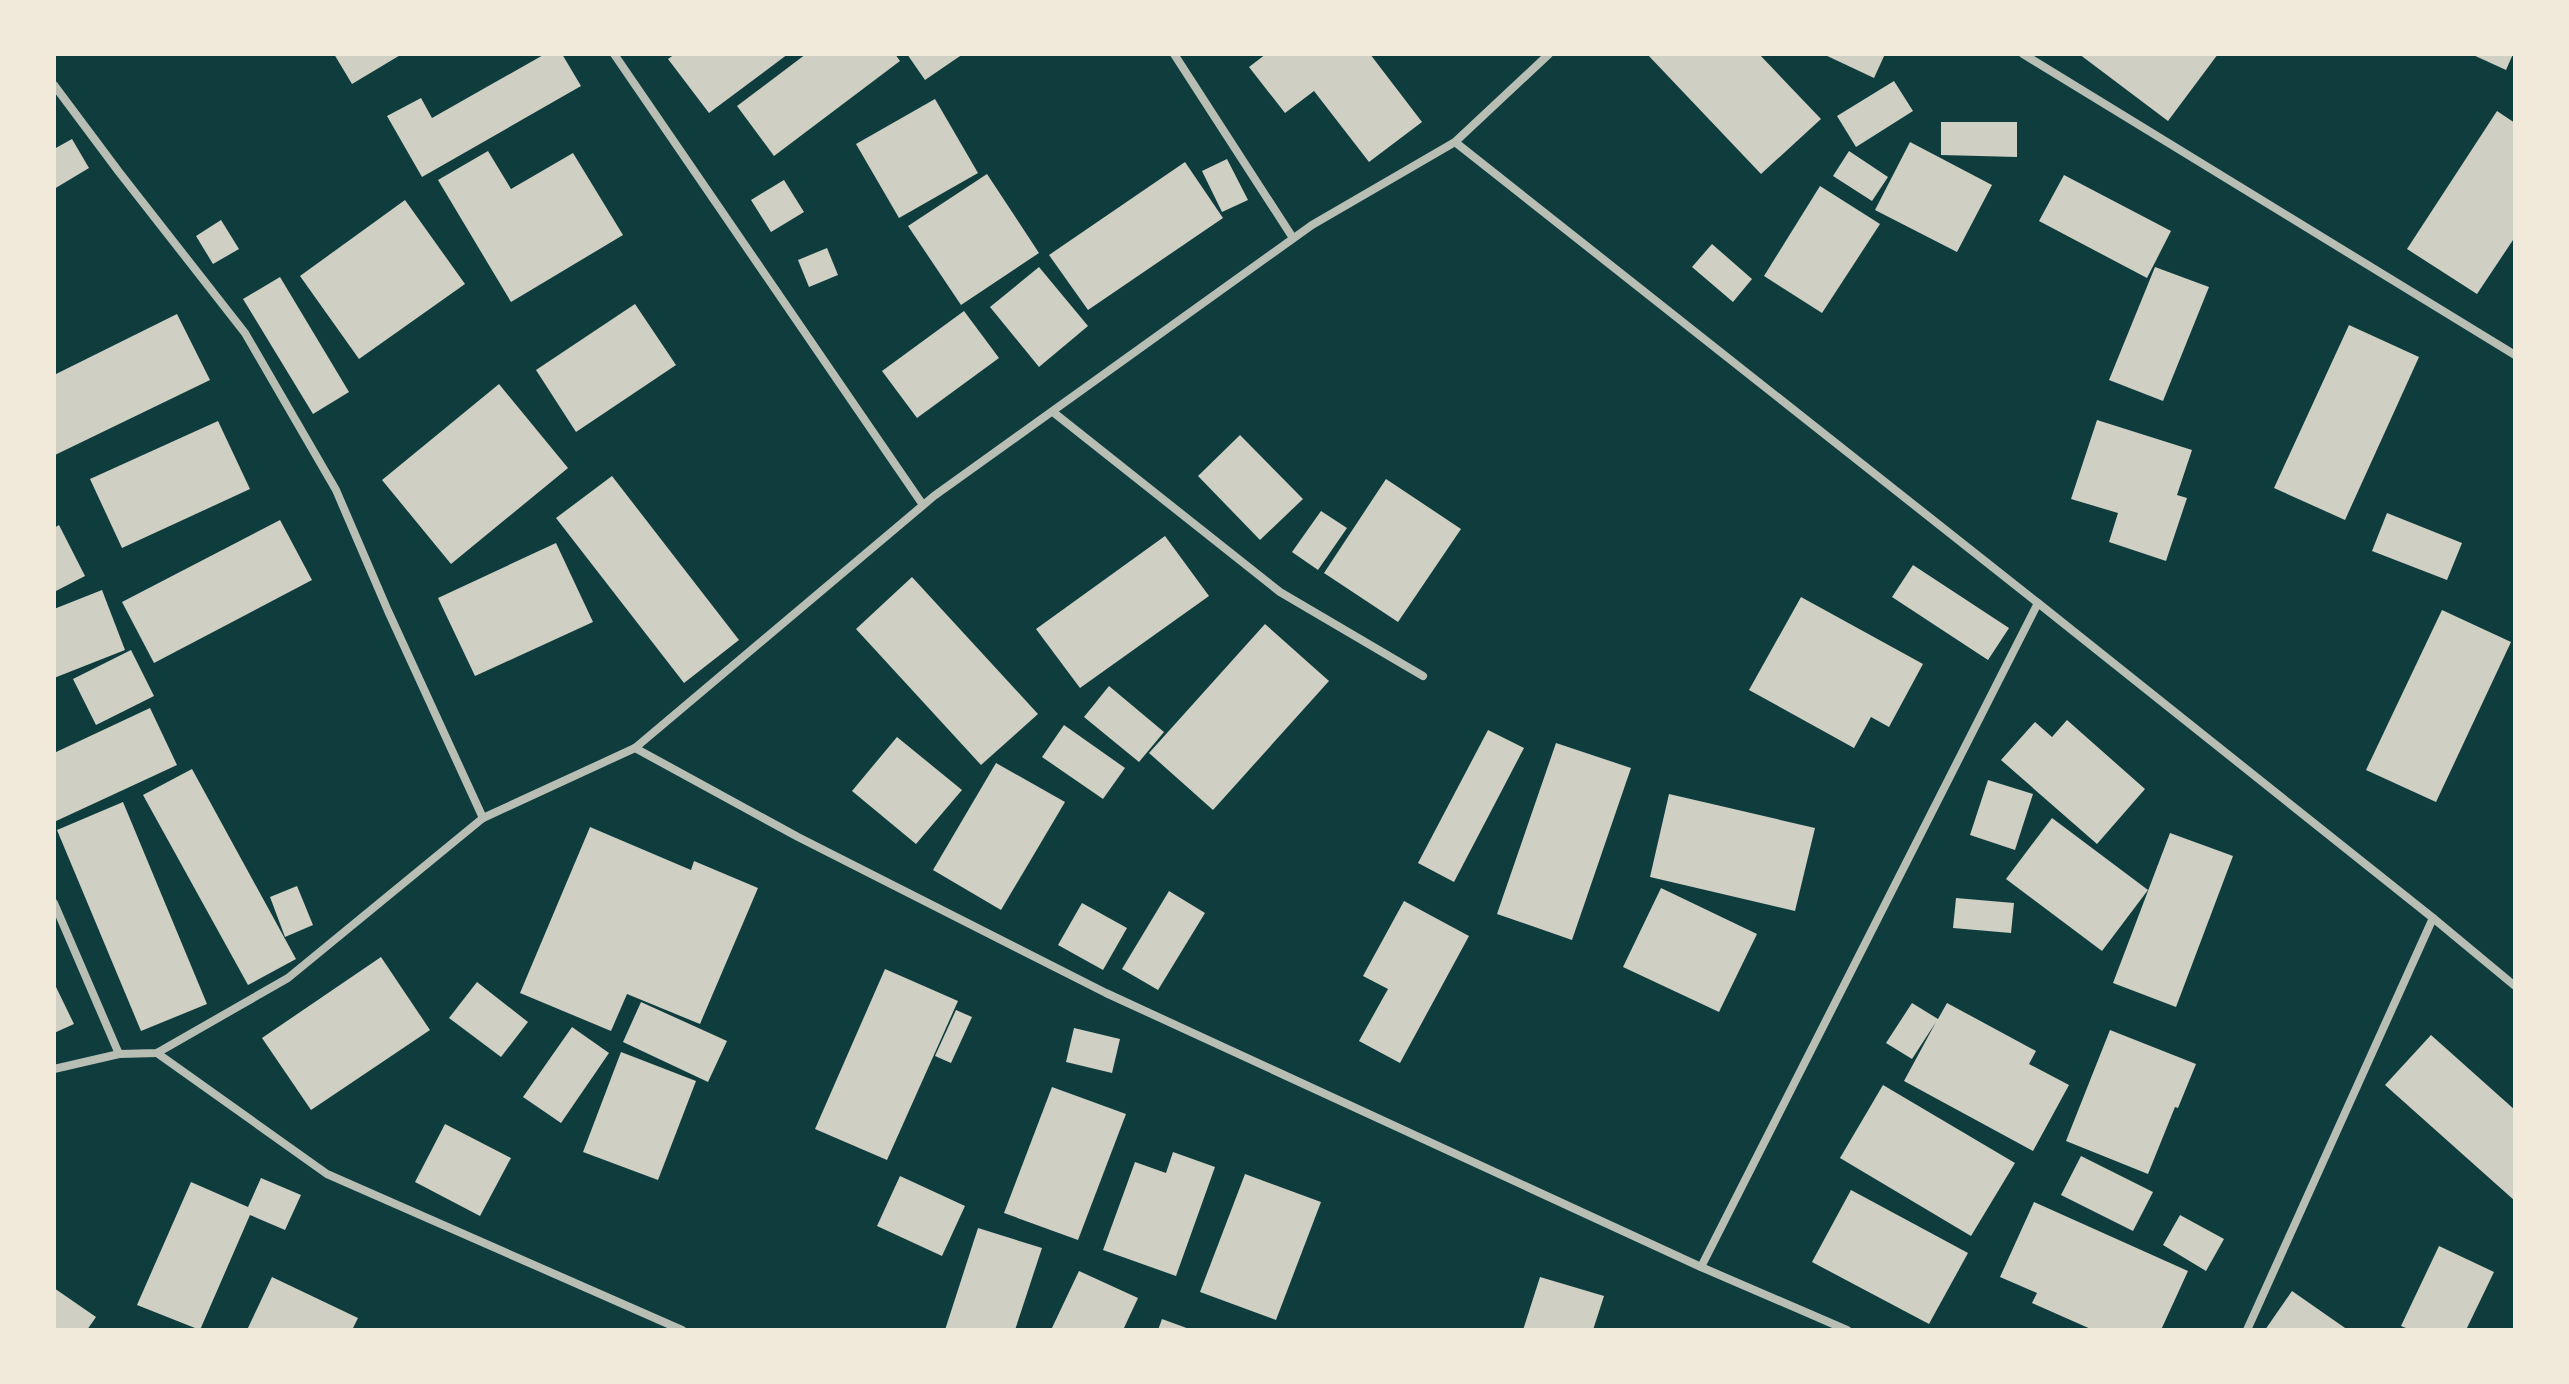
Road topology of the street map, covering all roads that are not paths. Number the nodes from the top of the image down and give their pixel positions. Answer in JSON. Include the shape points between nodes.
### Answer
{"nodes":[{"id":1,"x":614,"y":54,"type":"edge"},
{"id":2,"x":1174,"y":54,"type":"edge"},
{"id":3,"x":1549,"y":54,"type":"edge"},
{"id":4,"x":2023,"y":54,"type":"edge"},
{"id":5,"x":54,"y":85,"type":"edge"},
{"id":6,"x":1455,"y":142,"type":"junction"},
{"id":7,"x":1293,"y":238,"type":"junction"},
{"id":8,"x":2515,"y":355,"type":"edge"},
{"id":9,"x":1053,"y":412,"type":"junction"},
{"id":10,"x":923,"y":505,"type":"junction"},
{"id":11,"x":2038,"y":603,"type":"junction"},
{"id":12,"x":1423,"y":676,"type":"dead end"},
{"id":13,"x":635,"y":748,"type":"junction"},
{"id":14,"x":483,"y":818,"type":"junction"},
{"id":15,"x":54,"y":903,"type":"edge"},
{"id":16,"x":2433,"y":918,"type":"junction"},
{"id":17,"x":2515,"y":986,"type":"edge"},
{"id":18,"x":157,"y":1053,"type":"junction"},
{"id":19,"x":119,"y":1054,"type":"junction"},
{"id":20,"x":54,"y":1069,"type":"edge"},
{"id":21,"x":1701,"y":1267,"type":"junction"},
{"id":22,"x":682,"y":1330,"type":"edge"},
{"id":23,"x":1847,"y":1330,"type":"edge"},
{"id":24,"x":2247,"y":1330,"type":"edge"}],
"edges":[{"from":1,"to":10,"type":"street"},
{"from":2,"to":7,"type":"street"},
{"from":3,"to":6,"type":"street"},
{"from":4,"to":8,"type":"street"},
{"from":5,"to":14,"type":"street","via":[[245,333],[336,490]]},
{"from":6,"to":7,"type":"street"},
{"from":6,"to":11,"type":"street"},
{"from":7,"to":9,"type":"street"},
{"from":9,"to":10,"type":"street"},
{"from":9,"to":12,"type":"street","via":[[1280,592]]},
{"from":10,"to":13,"type":"street"},
{"from":11,"to":16,"type":"street"},
{"from":11,"to":21,"type":"street"},
{"from":13,"to":14,"type":"street"},
{"from":13,"to":21,"type":"street","via":[[1106,993]]},
{"from":14,"to":18,"type":"street","via":[[288,978]]},
{"from":15,"to":19,"type":"street"},
{"from":16,"to":17,"type":"street"},
{"from":16,"to":24,"type":"street"},
{"from":18,"to":19,"type":"street"},
{"from":18,"to":22,"type":"street","via":[[327,1174]]},
{"from":19,"to":20,"type":"street"},
{"from":21,"to":23,"type":"street"}]}
